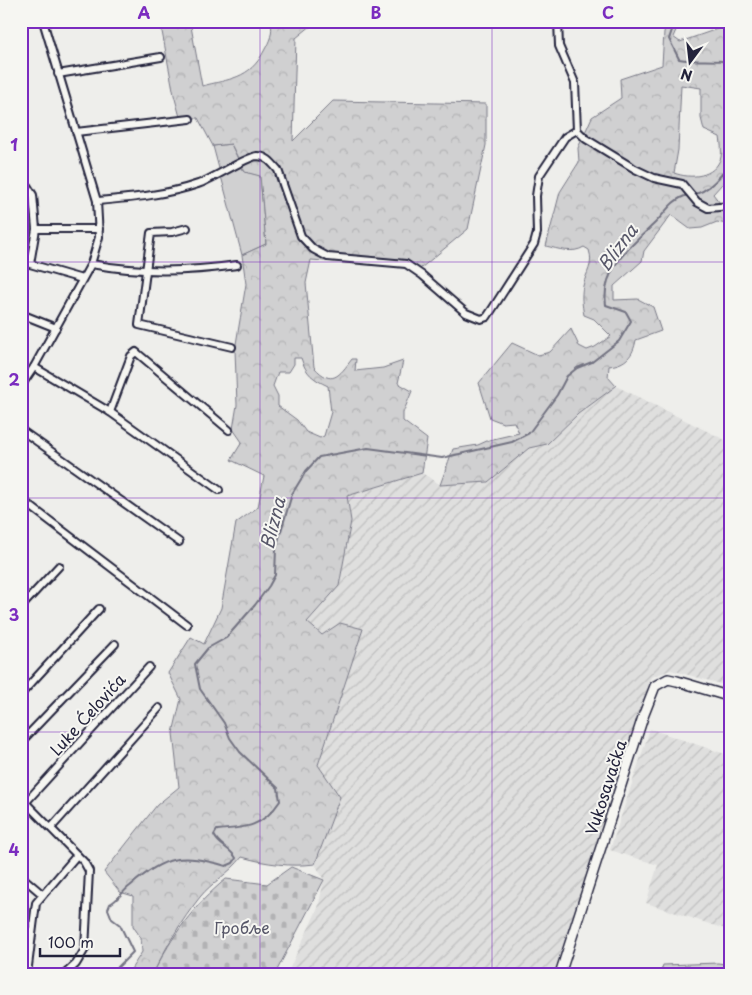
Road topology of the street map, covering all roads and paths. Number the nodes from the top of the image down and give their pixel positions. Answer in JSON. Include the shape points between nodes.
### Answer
{"nodes":[{"id":1,"x":43,"y":21,"type":"edge"},
{"id":2,"x":558,"y":21,"type":"edge"},
{"id":3,"x":161,"y":57,"type":"dead end"},
{"id":4,"x":58,"y":74,"type":"junction"},
{"id":5,"x":190,"y":119,"type":"dead end"},
{"id":6,"x":578,"y":130,"type":"junction"},
{"id":7,"x":76,"y":132,"type":"junction"},
{"id":8,"x":22,"y":180,"type":"edge"},
{"id":9,"x":97,"y":202,"type":"junction"},
{"id":10,"x":731,"y":206,"type":"edge"},
{"id":11,"x":187,"y":228,"type":"dead end"},
{"id":12,"x":36,"y":229,"type":"junction"},
{"id":13,"x":99,"y":229,"type":"junction"},
{"id":14,"x":91,"y":264,"type":"junction"},
{"id":15,"x":237,"y":265,"type":"dead end"},
{"id":16,"x":146,"y":272,"type":"junction"},
{"id":17,"x":82,"y":279,"type":"junction"},
{"id":18,"x":21,"y":314,"type":"edge"},
{"id":19,"x":56,"y":328,"type":"junction"},
{"id":20,"x":232,"y":347,"type":"dead end"},
{"id":21,"x":34,"y":367,"type":"junction"},
{"id":22,"x":23,"y":381,"type":"edge"},
{"id":23,"x":110,"y":412,"type":"junction"},
{"id":24,"x":21,"y":430,"type":"edge"},
{"id":25,"x":229,"y":430,"type":"dead end"},
{"id":26,"x":219,"y":490,"type":"dead end"},
{"id":27,"x":21,"y":499,"type":"edge"},
{"id":28,"x":179,"y":542,"type":"dead end"},
{"id":29,"x":58,"y":566,"type":"dead end"},
{"id":30,"x":21,"y":606,"type":"edge"},
{"id":31,"x":99,"y":610,"type":"dead end"},
{"id":32,"x":187,"y":625,"type":"dead end"},
{"id":33,"x":115,"y":644,"type":"dead end"},
{"id":34,"x":149,"y":667,"type":"dead end"},
{"id":35,"x":21,"y":694,"type":"edge"},
{"id":36,"x":731,"y":697,"type":"edge"},
{"id":37,"x":160,"y":708,"type":"dead end"},
{"id":38,"x":21,"y":742,"type":"edge"},
{"id":39,"x":23,"y":800,"type":"edge"},
{"id":40,"x":50,"y":828,"type":"junction"},
{"id":41,"x":77,"y":855,"type":"junction"},
{"id":42,"x":21,"y":876,"type":"edge"},
{"id":43,"x":42,"y":894,"type":"junction"},
{"id":44,"x":21,"y":929,"type":"edge"},
{"id":45,"x":32,"y":932,"type":"junction"},
{"id":46,"x":27,"y":974,"type":"edge"},
{"id":47,"x":64,"y":974,"type":"edge"},
{"id":48,"x":560,"y":974,"type":"edge"}],
"edges":[{"from":1,"to":4,"type":"street"},
{"from":2,"to":6,"type":"street","via":[[559,46],[575,83]]},
{"from":3,"to":4,"type":"street"},
{"from":4,"to":7,"type":"street"},
{"from":5,"to":7,"type":"street"},
{"from":6,"to":9,"type":"street","via":[[565,136],[543,168],[537,183],[534,244],[487,317],[481,319],[466,313],[406,264],[328,257],[313,249],[301,236],[278,170],[262,156],[252,157],[197,184],[150,196]]},
{"from":6,"to":10,"type":"street","via":[[595,146],[635,170],[682,184],[697,202],[708,208]]},
{"from":7,"to":9,"type":"street"},
{"from":8,"to":12,"type":"street","via":[[33,195]]},
{"from":9,"to":13,"type":"street"},
{"from":11,"to":16,"type":"street","via":[[151,233]]},
{"from":12,"to":13,"type":"street"},
{"from":12,"to":17,"type":"street","via":[[30,264]]},
{"from":13,"to":14,"type":"street","via":[[98,245]]},
{"from":14,"to":16,"type":"street"},
{"from":14,"to":17,"type":"street"},
{"from":15,"to":16,"type":"street"},
{"from":16,"to":20,"type":"street","via":[[139,325]]},
{"from":17,"to":19,"type":"street"},
{"from":18,"to":19,"type":"street"},
{"from":19,"to":21,"type":"street"},
{"from":21,"to":22,"type":"street"},
{"from":21,"to":23,"type":"street"},
{"from":23,"to":25,"type":"street","via":[[131,356],[136,352]]},
{"from":23,"to":26,"type":"street"},
{"from":24,"to":28,"type":"street"},
{"from":27,"to":32,"type":"street"},
{"from":29,"to":30,"type":"street"},
{"from":31,"to":35,"type":"street"},
{"from":33,"to":38,"type":"street","name":"Luke Ćelovića"},
{"from":34,"to":39,"type":"street","name":"Luke Ćelovića"},
{"from":36,"to":48,"type":"street","name":"Vukosavačka","via":[[677,681],[668,680],[655,686]]},
{"from":37,"to":40,"type":"street"},
{"from":39,"to":40,"type":"street"},
{"from":40,"to":41,"type":"street"},
{"from":41,"to":43,"type":"street"},
{"from":41,"to":47,"type":"street","via":[[90,875],[87,938],[82,955]]},
{"from":42,"to":43,"type":"street"},
{"from":43,"to":45,"type":"street","via":[[36,903]]},
{"from":44,"to":45,"type":"street"},
{"from":45,"to":46,"type":"street"}]}
